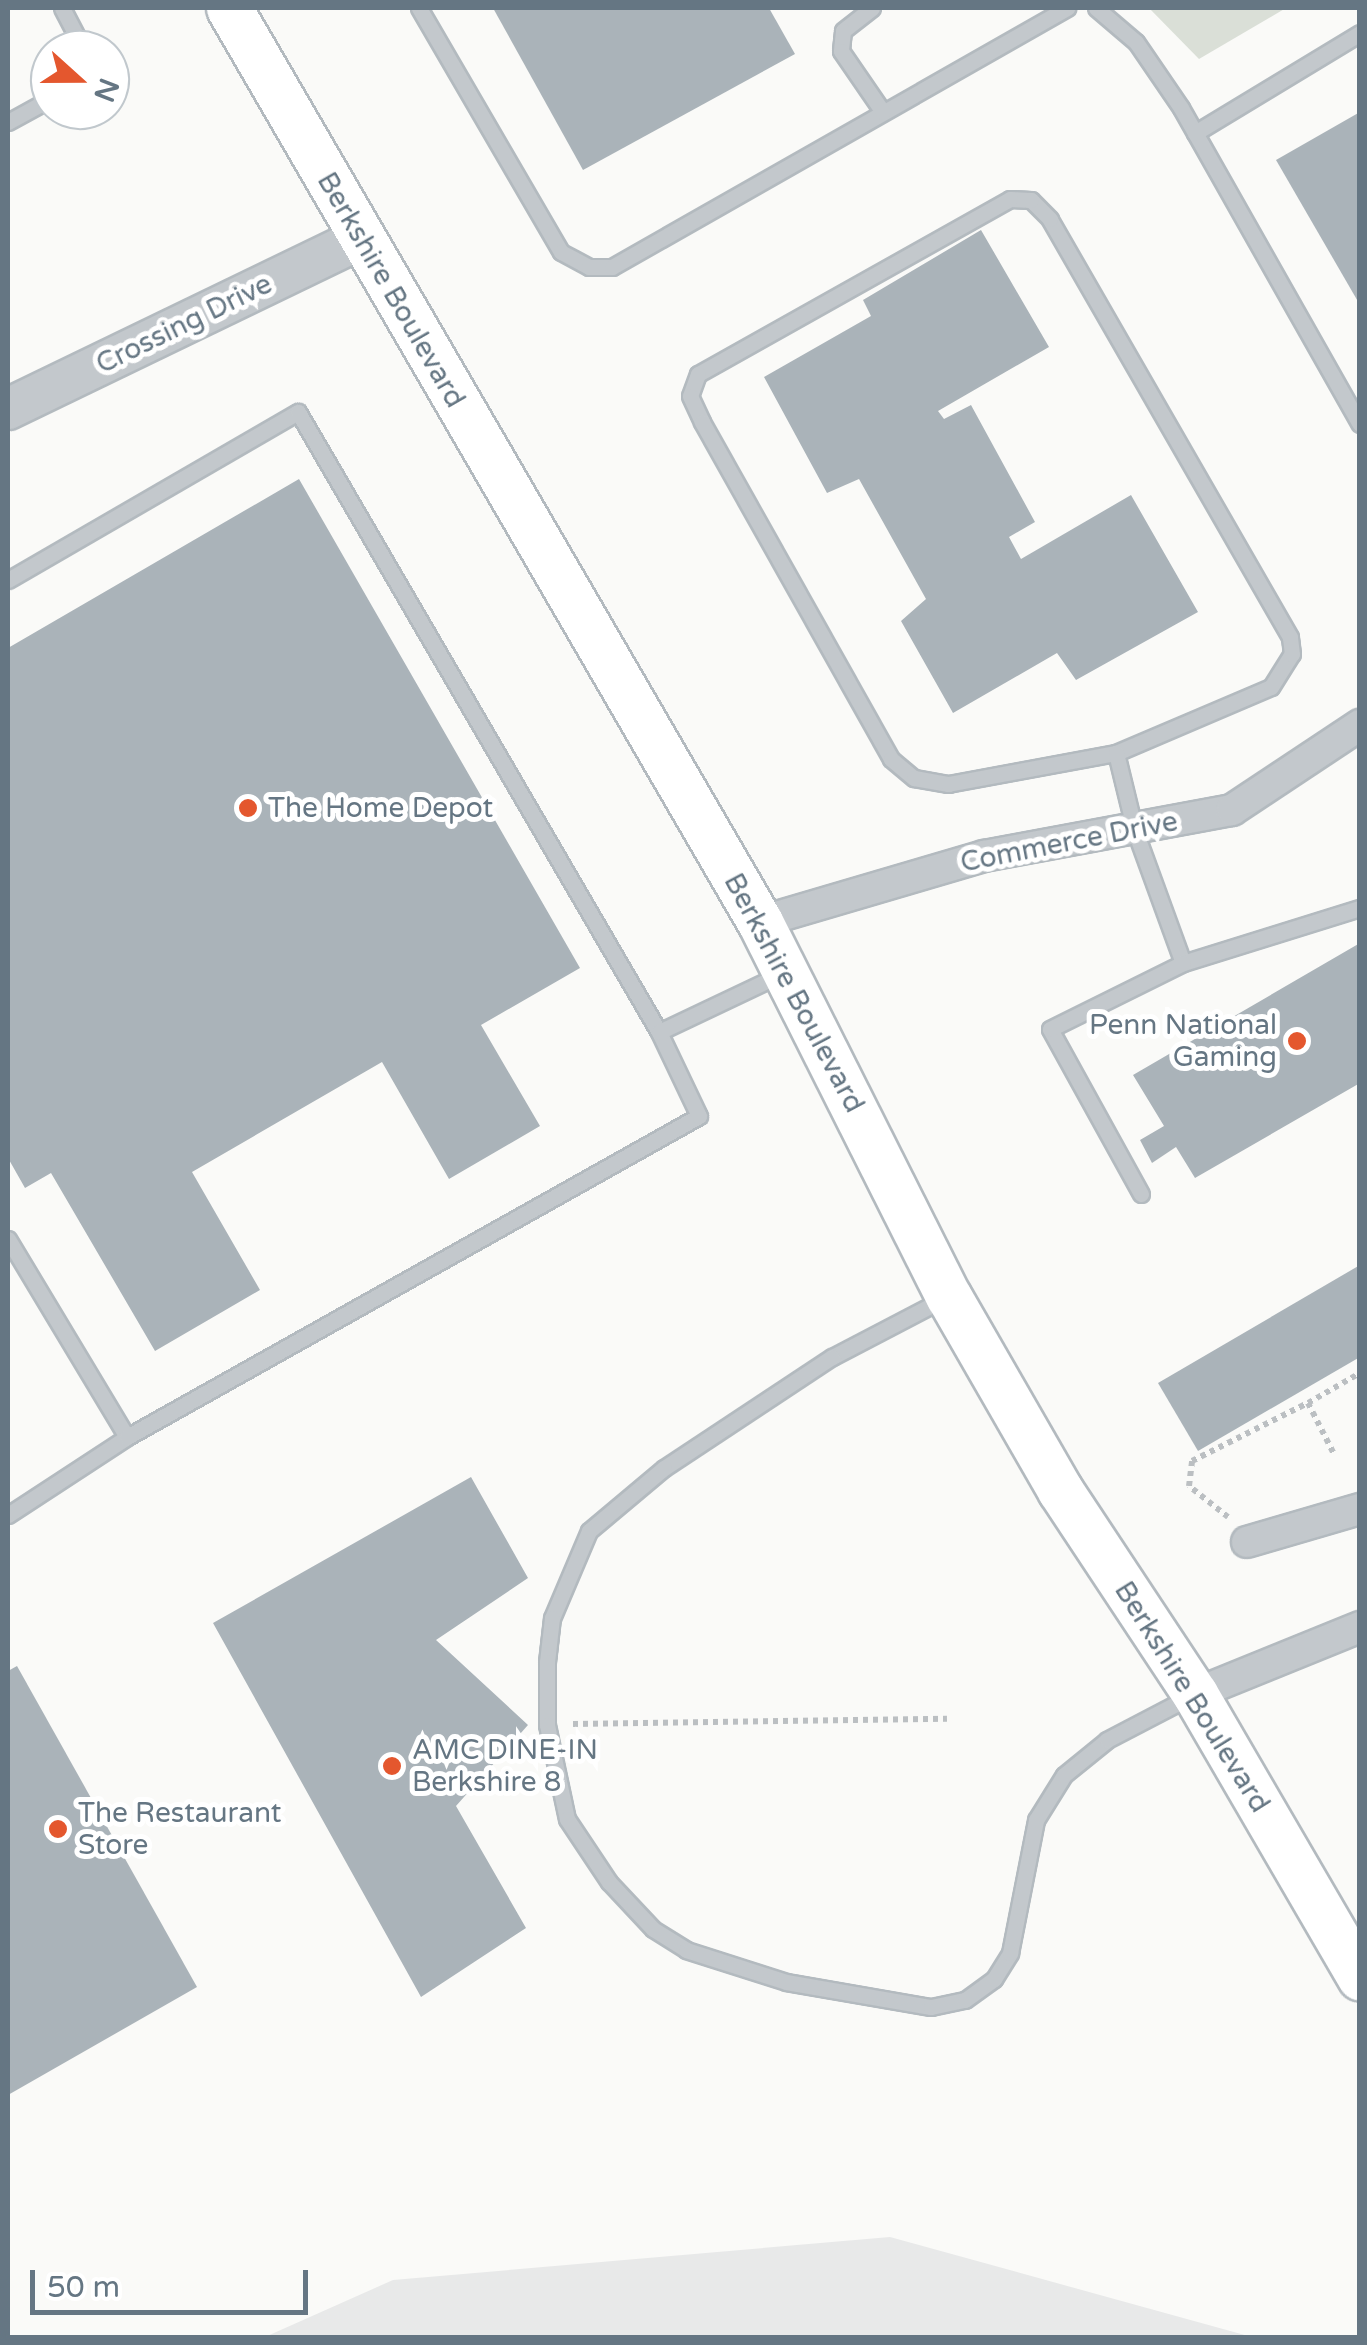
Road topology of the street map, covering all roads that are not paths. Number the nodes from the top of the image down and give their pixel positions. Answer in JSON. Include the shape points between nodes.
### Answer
{"nodes":[{"id":1,"x":229,"y":8,"type":"edge"},
{"id":2,"x":418,"y":8,"type":"edge"},
{"id":3,"x":872,"y":8,"type":"edge"},
{"id":4,"x":1067,"y":8,"type":"edge"},
{"id":5,"x":1096,"y":8,"type":"edge"},
{"id":6,"x":1360,"y":34,"type":"edge"},
{"id":7,"x":884,"y":112,"type":"junction"},
{"id":8,"x":1195,"y":133,"type":"junction"},
{"id":9,"x":360,"y":239,"type":"junction"},
{"id":10,"x":8,"y":409,"type":"edge"},
{"id":11,"x":1360,"y":424,"type":"edge"},
{"id":12,"x":8,"y":580,"type":"edge"},
{"id":13,"x":1360,"y":725,"type":"edge"},
{"id":14,"x":1116,"y":753,"type":"junction"},
{"id":15,"x":1135,"y":831,"type":"junction"},
{"id":16,"x":1360,"y":908,"type":"edge"},
{"id":17,"x":760,"y":922,"type":"junction"},
{"id":18,"x":1182,"y":962,"type":"junction"},
{"id":19,"x":787,"y":971,"type":"junction"},
{"id":20,"x":659,"y":1032,"type":"junction"},
{"id":21,"x":1141,"y":1194,"type":"dead end"},
{"id":22,"x":8,"y":1239,"type":"edge"},
{"id":23,"x":949,"y":1297,"type":"junction"},
{"id":24,"x":127,"y":1438,"type":"junction"},
{"id":25,"x":1360,"y":1509,"type":"edge"},
{"id":26,"x":8,"y":1515,"type":"edge"},
{"id":27,"x":1238,"y":1530,"type":"road end"},
{"id":28,"x":1360,"y":1627,"type":"edge"},
{"id":29,"x":1196,"y":1694,"type":"junction"},
{"id":30,"x":1360,"y":1976,"type":"edge"}],
"edges":[{"from":1,"to":9,"type":"main road","name":"Berkshire Boulevard"},
{"from":2,"to":7,"type":"lane","via":[[561,252],[589,267],[612,267]]},
{"from":3,"to":7,"type":"lane","via":[[844,31],[840,51]]},
{"from":4,"to":7,"type":"lane"},
{"from":5,"to":8,"type":"lane","via":[[1136,42]]},
{"from":6,"to":8,"type":"lane"},
{"from":8,"to":11,"type":"lane"},
{"from":9,"to":10,"type":"street","name":"Crossing Drive"},
{"from":9,"to":17,"type":"main road","name":"Berkshire Boulevard"},
{"from":12,"to":20,"type":"lane","via":[[298,412]]},
{"from":13,"to":15,"type":"street","name":"Commerce Drive","via":[[1232,810]]},
{"from":14,"to":14,"type":"lane","via":[[948,784],[914,778],[891,760],[690,396],[698,374],[1010,199],[1031,200],[1050,219],[1290,636],[1292,654],[1270,686]]},
{"from":14,"to":15,"type":"lane"},
{"from":15,"to":17,"type":"street","name":"Commerce Drive","via":[[984,856]]},
{"from":15,"to":18,"type":"lane"},
{"from":16,"to":18,"type":"lane"},
{"from":17,"to":19,"type":"main road","name":"Berkshire Boulevard"},
{"from":18,"to":21,"type":"lane","via":[[1050,1029]]},
{"from":19,"to":20,"type":"lane"},
{"from":19,"to":23,"type":"main road","name":"Berkshire Boulevard"},
{"from":20,"to":24,"type":"lane","via":[[700,1116]]},
{"from":22,"to":24,"type":"lane"},
{"from":23,"to":29,"type":"main road","name":"Berkshire Boulevard","via":[[1060,1490]]},
{"from":23,"to":29,"type":"lane","via":[[817,1367],[664,1468],[589,1530],[552,1618],[547,1725],[567,1819],[609,1882],[653,1930],[732,1968],[884,2003],[931,2007],[965,2000],[994,1979],[1010,1953],[1036,1820],[1064,1775],[1107,1740]]},
{"from":24,"to":26,"type":"lane"},
{"from":25,"to":27,"type":"street"},
{"from":28,"to":29,"type":"street"},
{"from":29,"to":30,"type":"main road","name":"Berkshire Boulevard"}]}
